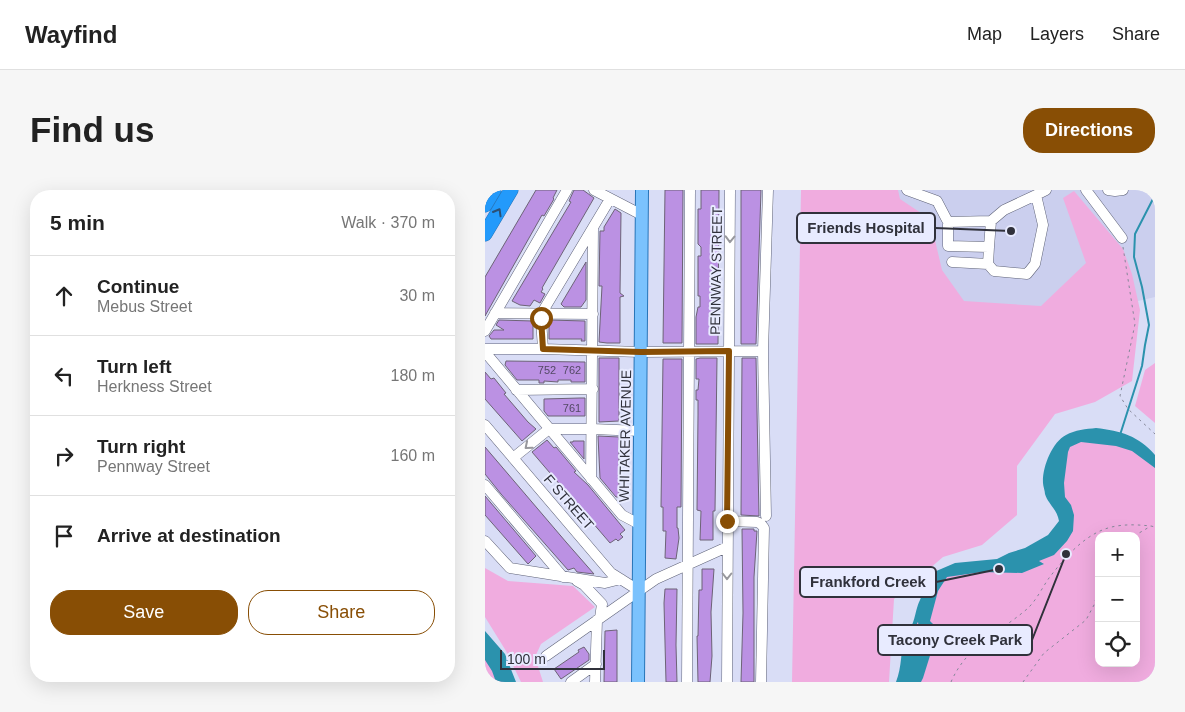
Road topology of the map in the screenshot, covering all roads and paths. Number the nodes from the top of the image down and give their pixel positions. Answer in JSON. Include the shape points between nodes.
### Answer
{"nodes":[{"id":1,"x":494,"y":190,"type":"edge"},
{"id":2,"x":511,"y":190,"type":"edge"},
{"id":3,"x":567,"y":190,"type":"edge"},
{"id":4,"x":594,"y":190,"type":"edge"},
{"id":5,"x":642,"y":190,"type":"edge"},
{"id":6,"x":690,"y":190,"type":"edge"},
{"id":7,"x":730,"y":190,"type":"edge"},
{"id":8,"x":768,"y":190,"type":"edge"},
{"id":9,"x":907,"y":190,"type":"edge"},
{"id":10,"x":1047,"y":190,"type":"edge"},
{"id":11,"x":1086,"y":190,"type":"edge"},
{"id":12,"x":1108,"y":190,"type":"edge"},
{"id":13,"x":1123,"y":190,"type":"edge"},
{"id":14,"x":1036,"y":195,"type":"junction"},
{"id":15,"x":610,"y":200,"type":"junction"},
{"id":16,"x":485,"y":205,"type":"edge"},
{"id":17,"x":642,"y":215,"type":"junction"},
{"id":18,"x":948,"y":222,"type":"junction"},
{"id":19,"x":991,"y":222,"type":"junction"},
{"id":20,"x":593,"y":228,"type":"junction"},
{"id":21,"x":485,"y":234,"type":"edge"},
{"id":22,"x":1121,"y":238,"type":"joint"},
{"id":23,"x":989,"y":247,"type":"junction"},
{"id":24,"x":952,"y":262,"type":"dead end"},
{"id":25,"x":988,"y":264,"type":"junction"},
{"id":26,"x":495,"y":313,"type":"junction"},
{"id":27,"x":542,"y":314,"type":"junction"},
{"id":28,"x":593,"y":314,"type":"junction"},
{"id":29,"x":485,"y":331,"type":"edge"},
{"id":30,"x":543,"y":349,"type":"junction"},
{"id":31,"x":485,"y":350,"type":"edge"},
{"id":32,"x":593,"y":351,"type":"junction"},
{"id":33,"x":729,"y":351,"type":"junction"},
{"id":34,"x":763,"y":351,"type":"junction"},
{"id":35,"x":641,"y":352,"type":"junction"},
{"id":36,"x":689,"y":352,"type":"junction"},
{"id":37,"x":593,"y":389,"type":"junction"},
{"id":38,"x":516,"y":390,"type":"junction"},
{"id":39,"x":485,"y":425,"type":"edge"},
{"id":40,"x":549,"y":429,"type":"junction"},
{"id":41,"x":592,"y":429,"type":"junction"},
{"id":42,"x":641,"y":431,"type":"junction"},
{"id":43,"x":1155,"y":434,"type":"edge"},
{"id":44,"x":513,"y":458,"type":"junction"},
{"id":45,"x":591,"y":479,"type":"junction"},
{"id":46,"x":485,"y":485,"type":"edge"},
{"id":47,"x":766,"y":516,"type":"dead end"},
{"id":48,"x":727,"y":521,"type":"junction"},
{"id":49,"x":639,"y":524,"type":"junction"},
{"id":50,"x":1151,"y":526,"type":"junction"},
{"id":51,"x":1155,"y":527,"type":"edge"},
{"id":52,"x":1140,"y":532,"type":"edge"},
{"id":53,"x":485,"y":541,"type":"edge"},
{"id":54,"x":727,"y":547,"type":"junction"},
{"id":55,"x":688,"y":564,"type":"junction"},
{"id":56,"x":567,"y":577,"type":"junction"},
{"id":57,"x":621,"y":579,"type":"junction"},
{"id":58,"x":639,"y":590,"type":"junction"},
{"id":59,"x":1095,"y":605,"type":"edge"},
{"id":60,"x":598,"y":619,"type":"junction"},
{"id":61,"x":546,"y":656,"type":"dead end"},
{"id":62,"x":596,"y":664,"type":"junction"},
{"id":63,"x":571,"y":682,"type":"edge"},
{"id":64,"x":595,"y":682,"type":"edge"},
{"id":65,"x":638,"y":682,"type":"edge"},
{"id":66,"x":687,"y":682,"type":"edge"},
{"id":67,"x":727,"y":682,"type":"edge"},
{"id":68,"x":761,"y":682,"type":"edge"},
{"id":69,"x":951,"y":682,"type":"edge"},
{"id":70,"x":1023,"y":682,"type":"edge"}],
"edges":[{"from":1,"to":16,"type":"highway"},
{"from":21,"to":2,"type":"highway","one_way":true},
{"from":3,"to":26,"type":"street"},
{"from":4,"to":15,"type":"street"},
{"from":5,"to":17,"type":"main road","name":"WHITAKER AVENUE"},
{"from":6,"to":36,"type":"street"},
{"from":7,"to":33,"type":"street","name":"PENNWAY STREET","one_way":true},
{"from":8,"to":34,"type":"street"},
{"from":9,"to":18,"type":"street","via":[[937,201]]},
{"from":10,"to":14,"type":"street"},
{"from":11,"to":22,"type":"street"},
{"from":12,"to":13,"type":"street"},
{"from":14,"to":19,"type":"street","via":[[1004,210]]},
{"from":14,"to":25,"type":"street","via":[[1043,225],[1035,264],[1027,274],[994,271]]},
{"from":15,"to":17,"type":"street"},
{"from":15,"to":20,"type":"street"},
{"from":17,"to":35,"type":"main road","name":"WHITAKER AVENUE"},
{"from":18,"to":19,"type":"street"},
{"from":18,"to":23,"type":"street","via":[[948,246]]},
{"from":19,"to":23,"type":"street"},
{"from":20,"to":27,"type":"street"},
{"from":20,"to":28,"type":"street"},
{"from":22,"to":43,"type":"path","via":[[1135,324],[1120,396],[1128,409]]},
{"from":23,"to":25,"type":"street"},
{"from":24,"to":25,"type":"street"},
{"from":26,"to":27,"type":"street"},
{"from":26,"to":29,"type":"street"},
{"from":27,"to":28,"type":"street"},
{"from":27,"to":30,"type":"street"},
{"from":28,"to":32,"type":"street"},
{"from":30,"to":31,"type":"street"},
{"from":30,"to":32,"type":"street"},
{"from":31,"to":38,"type":"street"},
{"from":32,"to":35,"type":"street"},
{"from":32,"to":37,"type":"street"},
{"from":33,"to":34,"type":"street"},
{"from":33,"to":36,"type":"street"},
{"from":33,"to":48,"type":"street","name":"PENNWAY STREET"},
{"from":34,"to":47,"type":"street"},
{"from":35,"to":36,"type":"street"},
{"from":35,"to":42,"type":"main road","name":"WHITAKER AVENUE"},
{"from":36,"to":55,"type":"street"},
{"from":37,"to":38,"type":"street"},
{"from":37,"to":41,"type":"street"},
{"from":38,"to":40,"type":"street"},
{"from":39,"to":44,"type":"street","name":"F STREET"},
{"from":40,"to":41,"type":"street"},
{"from":40,"to":44,"type":"street","one_way":true},
{"from":40,"to":45,"type":"street"},
{"from":41,"to":42,"type":"street"},
{"from":41,"to":45,"type":"street"},
{"from":42,"to":49,"type":"main road","name":"WHITAKER AVENUE"},
{"from":44,"to":57,"type":"street","name":"F STREET","via":[[611,572]]},
{"from":45,"to":49,"type":"street","via":[[622,515]]},
{"from":46,"to":56,"type":"street"},
{"from":48,"to":54,"type":"street","name":"PENNWAY STREET"},
{"from":48,"to":68,"type":"street","via":[[757,522],[763,528]]},
{"from":49,"to":58,"type":"main road","name":"WHITAKER AVENUE"},
{"from":50,"to":51,"type":"path"},
{"from":50,"to":52,"type":"path"},
{"from":50,"to":69,"type":"path","via":[[1115,526],[1075,548],[1028,608],[971,651]]},
{"from":53,"to":56,"type":"street","via":[[510,568]]},
{"from":54,"to":55,"type":"street"},
{"from":54,"to":67,"type":"street","name":"PENNWAY STREET","one_way":true},
{"from":55,"to":58,"type":"street"},
{"from":55,"to":66,"type":"street"},
{"from":56,"to":57,"type":"street","via":[[605,583]]},
{"from":56,"to":60,"type":"street","via":[[584,585],[602,604]]},
{"from":57,"to":58,"type":"street","name":"F STREET"},
{"from":58,"to":60,"type":"street"},
{"from":58,"to":65,"type":"main road","name":"WHITAKER AVENUE"},
{"from":59,"to":70,"type":"path","via":[[1086,620],[1044,653]]},
{"from":60,"to":61,"type":"street"},
{"from":60,"to":62,"type":"street"},
{"from":62,"to":63,"type":"street"},
{"from":62,"to":64,"type":"street"}]}
